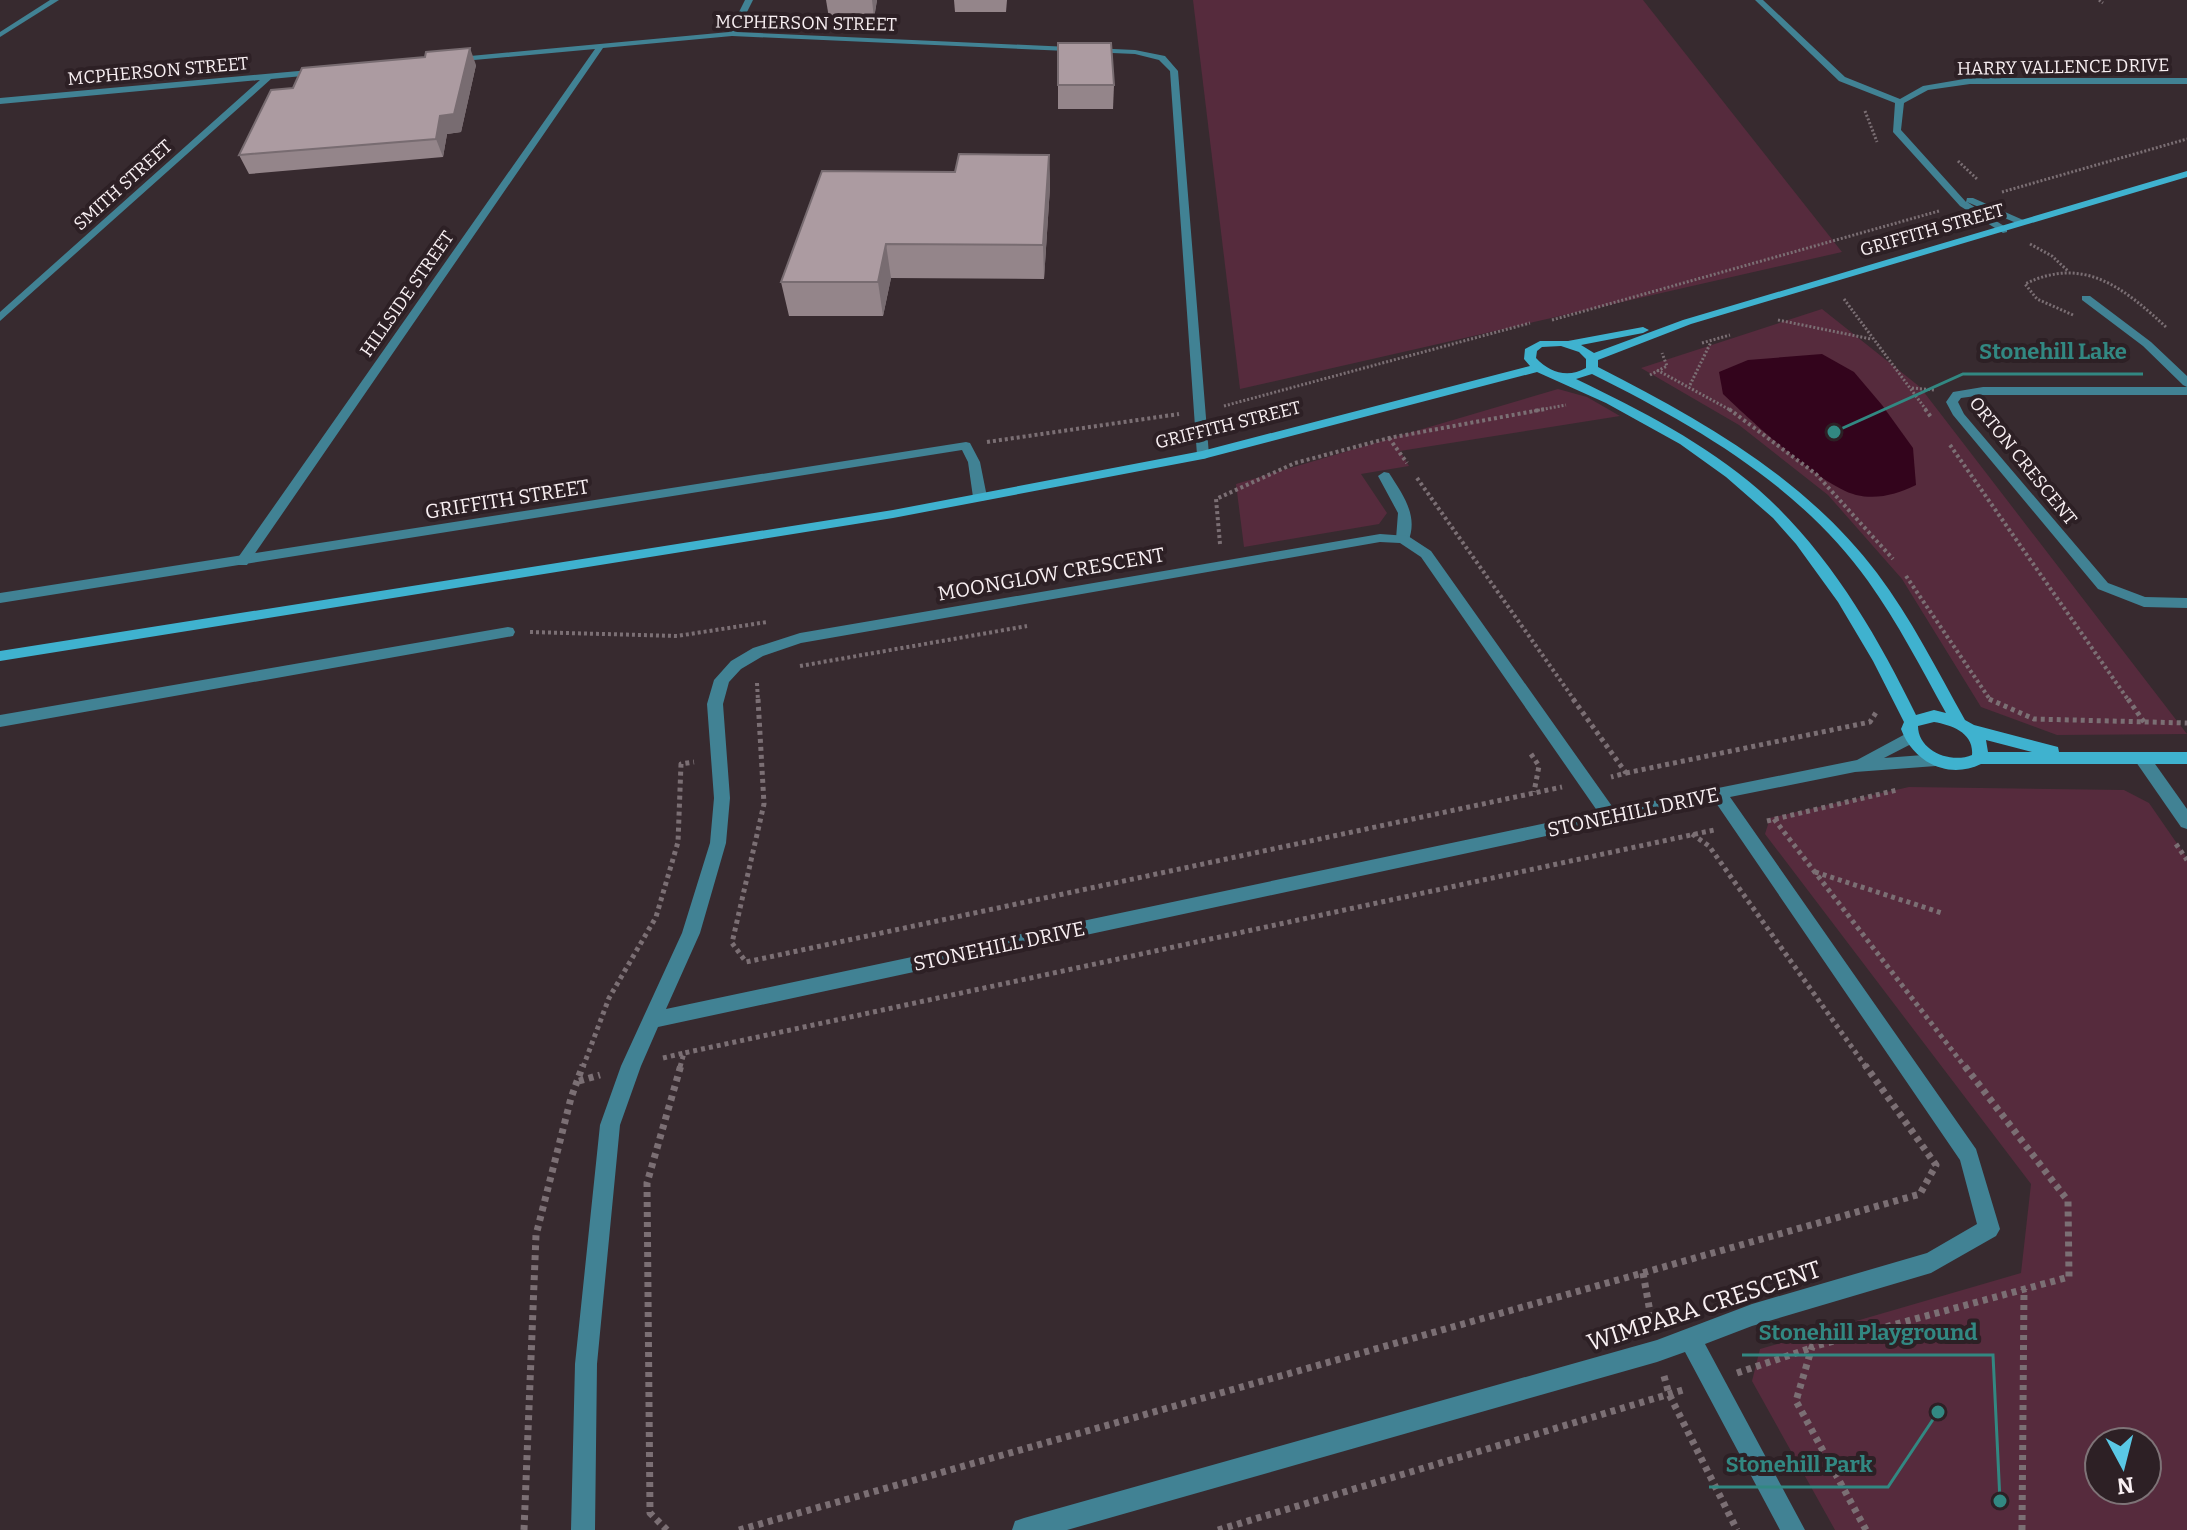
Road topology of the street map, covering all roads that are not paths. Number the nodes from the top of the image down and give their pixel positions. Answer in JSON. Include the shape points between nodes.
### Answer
{"nodes":[{"id":1,"x":55,"y":0,"type":"edge"},
{"id":2,"x":749,"y":0,"type":"edge"},
{"id":3,"x":1759,"y":0,"type":"edge"},
{"id":4,"x":732,"y":34,"type":"junction"},
{"id":5,"x":0,"y":35,"type":"edge"},
{"id":6,"x":601,"y":46,"type":"junction"},
{"id":7,"x":443,"y":61,"type":"edge"},
{"id":8,"x":331,"y":71,"type":"edge"},
{"id":9,"x":268,"y":77,"type":"junction"},
{"id":10,"x":2187,"y":81,"type":"edge"},
{"id":11,"x":0,"y":101,"type":"edge"},
{"id":12,"x":1900,"y":102,"type":"junction"},
{"id":13,"x":2187,"y":174,"type":"edge"},
{"id":14,"x":1967,"y":202,"type":"junction"},
{"id":15,"x":2025,"y":223,"type":"junction"},
{"id":16,"x":2003,"y":230,"type":"junction"},
{"id":17,"x":2086,"y":298,"type":"dead end"},
{"id":18,"x":0,"y":318,"type":"edge"},
{"id":19,"x":1687,"y":322,"type":"junction"},
{"id":20,"x":1570,"y":344,"type":"junction"},
{"id":21,"x":1592,"y":363,"type":"junction"},
{"id":22,"x":1534,"y":364,"type":"junction"},
{"id":23,"x":1559,"y":376,"type":"junction"},
{"id":24,"x":2187,"y":383,"type":"edge"},
{"id":25,"x":2187,"y":391,"type":"edge"},
{"id":26,"x":1203,"y":455,"type":"junction"},
{"id":27,"x":1384,"y":476,"type":"dead end"},
{"id":28,"x":980,"y":497,"type":"junction"},
{"id":29,"x":1403,"y":539,"type":"junction"},
{"id":30,"x":242,"y":562,"type":"junction"},
{"id":31,"x":0,"y":598,"type":"edge"},
{"id":32,"x":2187,"y":603,"type":"edge"},
{"id":33,"x":508,"y":632,"type":"road end"},
{"id":34,"x":0,"y":656,"type":"edge"},
{"id":35,"x":0,"y":721,"type":"edge"},
{"id":36,"x":1964,"y":726,"type":"junction"},
{"id":37,"x":1911,"y":729,"type":"junction"},
{"id":38,"x":2073,"y":757,"type":"junction"},
{"id":39,"x":1979,"y":758,"type":"junction"},
{"id":40,"x":2142,"y":758,"type":"junction"},
{"id":41,"x":2187,"y":758,"type":"edge"},
{"id":42,"x":1936,"y":760,"type":"junction"},
{"id":43,"x":1855,"y":766,"type":"junction"},
{"id":44,"x":1718,"y":793,"type":"junction"},
{"id":45,"x":1611,"y":817,"type":"junction"},
{"id":46,"x":2187,"y":822,"type":"edge"},
{"id":47,"x":652,"y":1020,"type":"junction"},
{"id":48,"x":1691,"y":1340,"type":"junction"},
{"id":49,"x":583,"y":1530,"type":"edge"},
{"id":50,"x":1024,"y":1530,"type":"edge"},
{"id":51,"x":1793,"y":1530,"type":"edge"}],
"edges":[{"from":1,"to":5,"type":"street"},
{"from":2,"to":4,"type":"street"},
{"from":3,"to":12,"type":"street","via":[[1842,79]]},
{"from":4,"to":6,"type":"street","name":"MCPHERSON STREET"},
{"from":4,"to":26,"type":"street","name":"MCPHERSON STREET","via":[[1135,52],[1162,58],[1174,71]]},
{"from":6,"to":7,"type":"street","name":"MCPHERSON STREET"},
{"from":6,"to":30,"type":"street","name":"HILLSIDE STREET"},
{"from":8,"to":9,"type":"street","name":"MCPHERSON STREET"},
{"from":9,"to":11,"type":"street","name":"MCPHERSON STREET"},
{"from":9,"to":18,"type":"street","name":"SMITH STREET"},
{"from":10,"to":12,"type":"street","name":"HARRY VALLENCE DRIVE","via":[[1970,81],[1926,88]]},
{"from":12,"to":14,"type":"street","via":[[1896,130]]},
{"from":13,"to":15,"type":"street","name":"GRIFFITH STREET"},
{"from":14,"to":15,"type":"street"},
{"from":14,"to":16,"type":"street"},
{"from":15,"to":16,"type":"street","name":"GRIFFITH STREET"},
{"from":16,"to":19,"type":"street","name":"GRIFFITH STREET"},
{"from":17,"to":24,"type":"street","via":[[2147,344]]},
{"from":19,"to":20,"type":"street","name":"GRIFFITH STREET"},
{"from":19,"to":21,"type":"street","name":"GRIFFITH STREET"},
{"from":20,"to":21,"type":"street"},
{"from":20,"to":22,"type":"street","name":"GRIFFITH STREET","via":[[1531,349]]},
{"from":21,"to":23,"type":"street","name":"GRIFFITH STREET","via":[[1579,376]]},
{"from":21,"to":36,"type":"street","via":[[1710,429],[1772,473],[1811,509],[1857,557],[1902,619]]},
{"from":22,"to":23,"type":"street"},
{"from":22,"to":26,"type":"street","name":"GRIFFITH STREET"},
{"from":23,"to":37,"type":"street","via":[[1695,448],[1754,493],[1795,535],[1855,621],[1894,683]]},
{"from":25,"to":32,"type":"street","name":"ORTON CRESCENT","via":[[1983,391],[1957,395],[1952,402],[2103,586],[2144,602]]},
{"from":26,"to":28,"type":"street","name":"GRIFFITH STREET"},
{"from":27,"to":29,"type":"street","via":[[1406,511],[1409,523]]},
{"from":28,"to":30,"type":"street","name":"GRIFFITH STREET","via":[[966,446]]},
{"from":28,"to":34,"type":"street","name":"GRIFFITH STREET"},
{"from":29,"to":45,"type":"street","via":[[1426,554]]},
{"from":29,"to":47,"type":"street","name":"MOONGLOW CRESCENT","via":[[1370,539],[800,638],[736,665],[722,680],[715,704],[721,784],[718,843],[691,933]]},
{"from":30,"to":31,"type":"street","name":"GRIFFITH STREET"},
{"from":33,"to":35,"type":"street"},
{"from":36,"to":37,"type":"street","via":[[1934,716]]},
{"from":36,"to":38,"type":"street"},
{"from":36,"to":39,"type":"street","via":[[1980,743]]},
{"from":37,"to":42,"type":"street"},
{"from":37,"to":43,"type":"street","name":"STONEHILL DRIVE"},
{"from":38,"to":39,"type":"street"},
{"from":38,"to":40,"type":"street"},
{"from":39,"to":42,"type":"street","via":[[1962,765]]},
{"from":40,"to":41,"type":"street"},
{"from":40,"to":46,"type":"street"},
{"from":42,"to":43,"type":"street","name":"STONEHILL DRIVE"},
{"from":43,"to":44,"type":"street","name":"STONEHILL DRIVE"},
{"from":44,"to":45,"type":"street","name":"STONEHILL DRIVE"},
{"from":44,"to":48,"type":"street","name":"WIMPARA CRESCENT","via":[[1969,1156],[1989,1229],[1931,1262],[1752,1315]]},
{"from":45,"to":47,"type":"street","name":"STONEHILL DRIVE"},
{"from":47,"to":49,"type":"street","via":[[610,1125],[586,1364]]},
{"from":48,"to":50,"type":"street","name":"WIMPARA CRESCENT"},
{"from":48,"to":51,"type":"street"}]}
